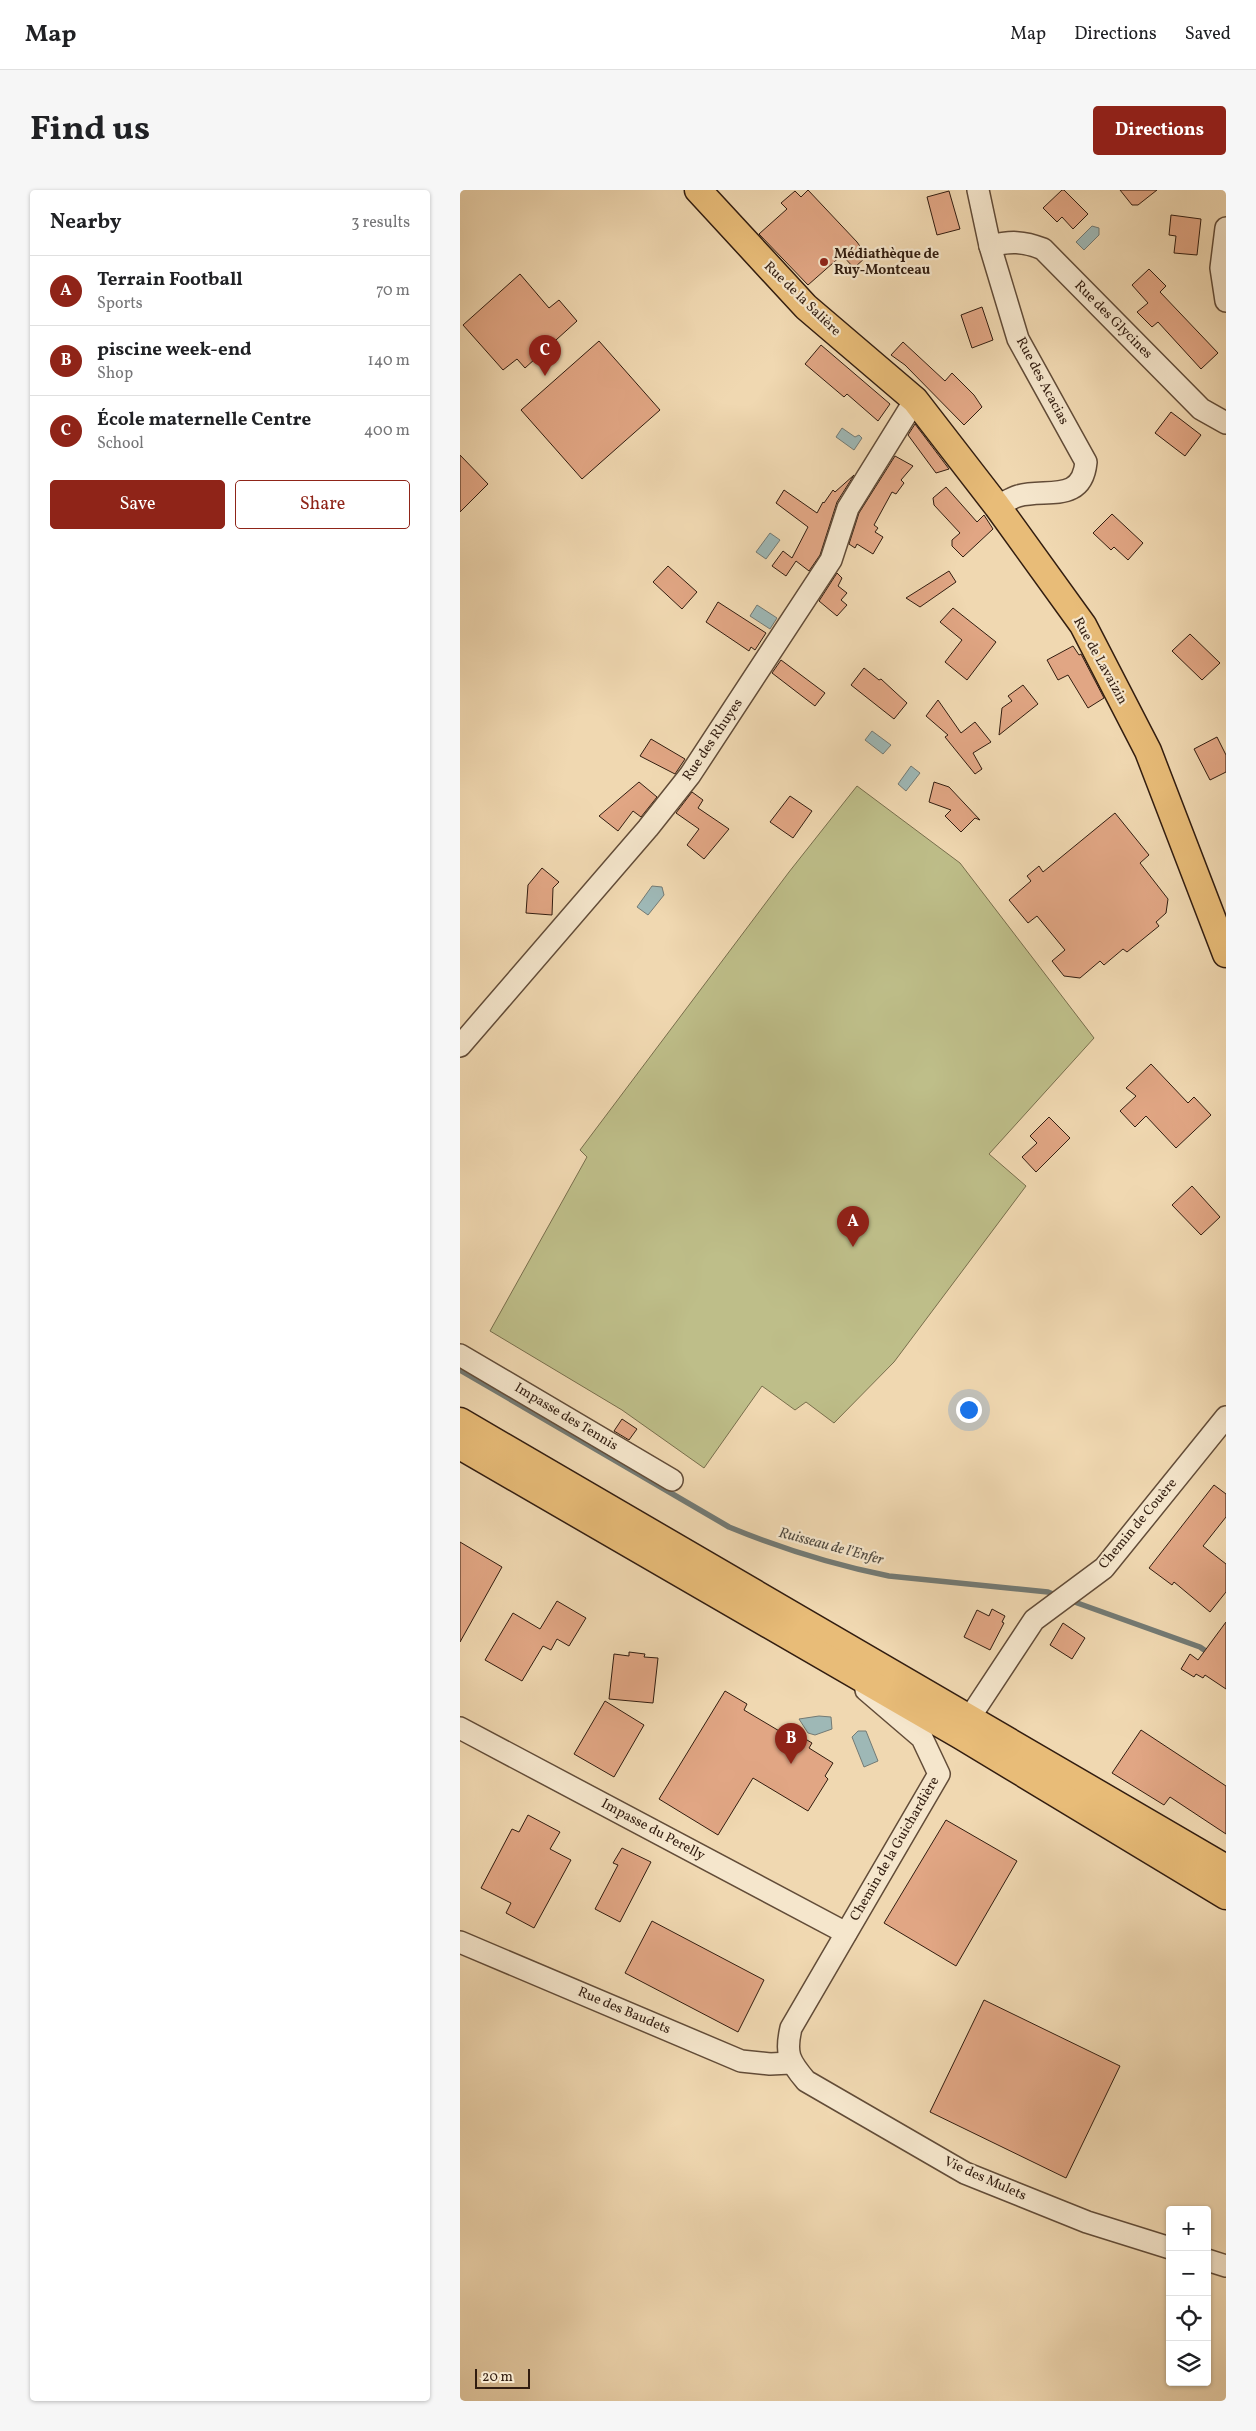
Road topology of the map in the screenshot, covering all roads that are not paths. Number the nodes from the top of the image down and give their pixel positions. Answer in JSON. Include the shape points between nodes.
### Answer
{"nodes":[{"id":1,"x":698,"y":190,"type":"edge"},
{"id":2,"x":978,"y":190,"type":"edge"},
{"id":3,"x":1226,"y":228,"type":"edge"},
{"id":4,"x":990,"y":246,"type":"junction"},
{"id":5,"x":1226,"y":301,"type":"edge"},
{"id":6,"x":915,"y":400,"type":"junction"},
{"id":7,"x":1226,"y":423,"type":"edge"},
{"id":8,"x":997,"y":506,"type":"junction"},
{"id":9,"x":1226,"y":954,"type":"edge"},
{"id":10,"x":460,"y":1046,"type":"edge"},
{"id":11,"x":460,"y":1355,"type":"edge"},
{"id":12,"x":1226,"y":1417,"type":"edge"},
{"id":13,"x":460,"y":1421,"type":"edge"},
{"id":14,"x":460,"y":1446,"type":"edge"},
{"id":15,"x":672,"y":1480,"type":"dead end"},
{"id":16,"x":833,"y":1662,"type":"junction"},
{"id":17,"x":970,"y":1717,"type":"junction"},
{"id":18,"x":460,"y":1728,"type":"edge"},
{"id":19,"x":1226,"y":1868,"type":"edge"},
{"id":20,"x":1226,"y":1896,"type":"edge"},
{"id":21,"x":846,"y":1933,"type":"junction"},
{"id":22,"x":460,"y":1942,"type":"edge"},
{"id":23,"x":791,"y":2063,"type":"junction"},
{"id":24,"x":1166,"y":2247,"type":"edge"},
{"id":25,"x":1211,"y":2261,"type":"edge"},
{"id":26,"x":1226,"y":2266,"type":"edge"}],
"edges":[{"from":1,"to":6,"type":"main road","name":"Rue de la Salière","via":[[806,306]]},
{"from":2,"to":4,"type":"street","name":"Rue des Acacias"},
{"from":3,"to":5,"type":"street","via":[[1221,268]]},
{"from":4,"to":7,"type":"street","name":"Rue des Glycines","via":[[1011,241],[1043,249],[1200,409]]},
{"from":4,"to":8,"type":"street","name":"Rue des Acacias","via":[[1018,339],[1086,462],[1084,476],[1063,492],[1019,496]]},
{"from":6,"to":8,"type":"main road","name":"Rue de Lavaizin"},
{"from":6,"to":10,"type":"street","name":"Rue des Rhuyes","via":[[848,508],[831,560],[690,775]]},
{"from":8,"to":9,"type":"main road","name":"Rue de Lavaizin","via":[[1082,625],[1148,751]]},
{"from":11,"to":15,"type":"street","name":"Impasse des Tennis"},
{"from":12,"to":17,"type":"street","name":"Chemin de Couère","via":[[1104,1568],[1034,1620]]},
{"from":13,"to":17,"type":"main road"},
{"from":14,"to":16,"type":"main road"},
{"from":16,"to":20,"type":"main road"},
{"from":16,"to":21,"type":"street","name":"Chemin de la Guichardière","via":[[922,1738],[939,1774]]},
{"from":17,"to":19,"type":"main road"},
{"from":18,"to":21,"type":"street","name":"Impasse du Perelly"},
{"from":21,"to":23,"type":"street","name":"Chemin de la Guichardière","via":[[791,2028],[787,2047]]},
{"from":22,"to":23,"type":"street","name":"Rue des Baudets","via":[[741,2061]]},
{"from":23,"to":24,"type":"street","name":"Vie des Mulets","via":[[806,2081],[965,2173],[1087,2222]]},
{"from":25,"to":26,"type":"street"}]}
